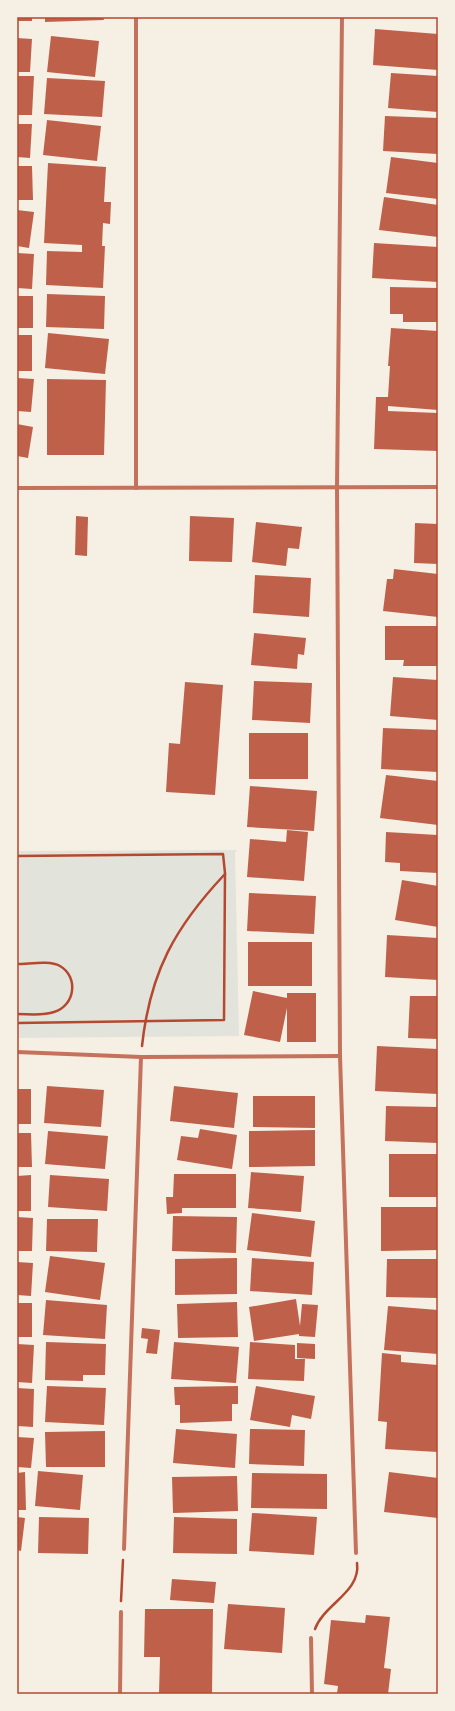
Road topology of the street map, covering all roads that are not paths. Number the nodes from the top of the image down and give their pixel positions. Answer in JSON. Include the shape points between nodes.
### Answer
{"nodes":[{"id":1,"x":136,"y":17,"type":"edge"},
{"id":2,"x":342,"y":17,"type":"edge"},
{"id":3,"x":17,"y":488,"type":"edge"},
{"id":4,"x":136,"y":488,"type":"junction"},
{"id":5,"x":337,"y":488,"type":"junction"},
{"id":6,"x":438,"y":488,"type":"edge"},
{"id":7,"x":17,"y":1052,"type":"edge"},
{"id":8,"x":141,"y":1056,"type":"junction"},
{"id":9,"x":340,"y":1056,"type":"junction"},
{"id":10,"x":124,"y":1549,"type":"road end"},
{"id":11,"x":356,"y":1553,"type":"road end"},
{"id":12,"x":121,"y":1612,"type":"road end"},
{"id":13,"x":311,"y":1638,"type":"road end"},
{"id":14,"x":120,"y":1694,"type":"edge"},
{"id":15,"x":312,"y":1694,"type":"edge"}],
"edges":[{"from":1,"to":4,"type":"street"},
{"from":2,"to":5,"type":"street"},
{"from":3,"to":4,"type":"street"},
{"from":4,"to":5,"type":"street"},
{"from":5,"to":6,"type":"street"},
{"from":5,"to":9,"type":"street"},
{"from":7,"to":8,"type":"street"},
{"from":8,"to":9,"type":"street"},
{"from":8,"to":10,"type":"street"},
{"from":9,"to":11,"type":"street"},
{"from":12,"to":14,"type":"street"},
{"from":13,"to":15,"type":"street"}]}
